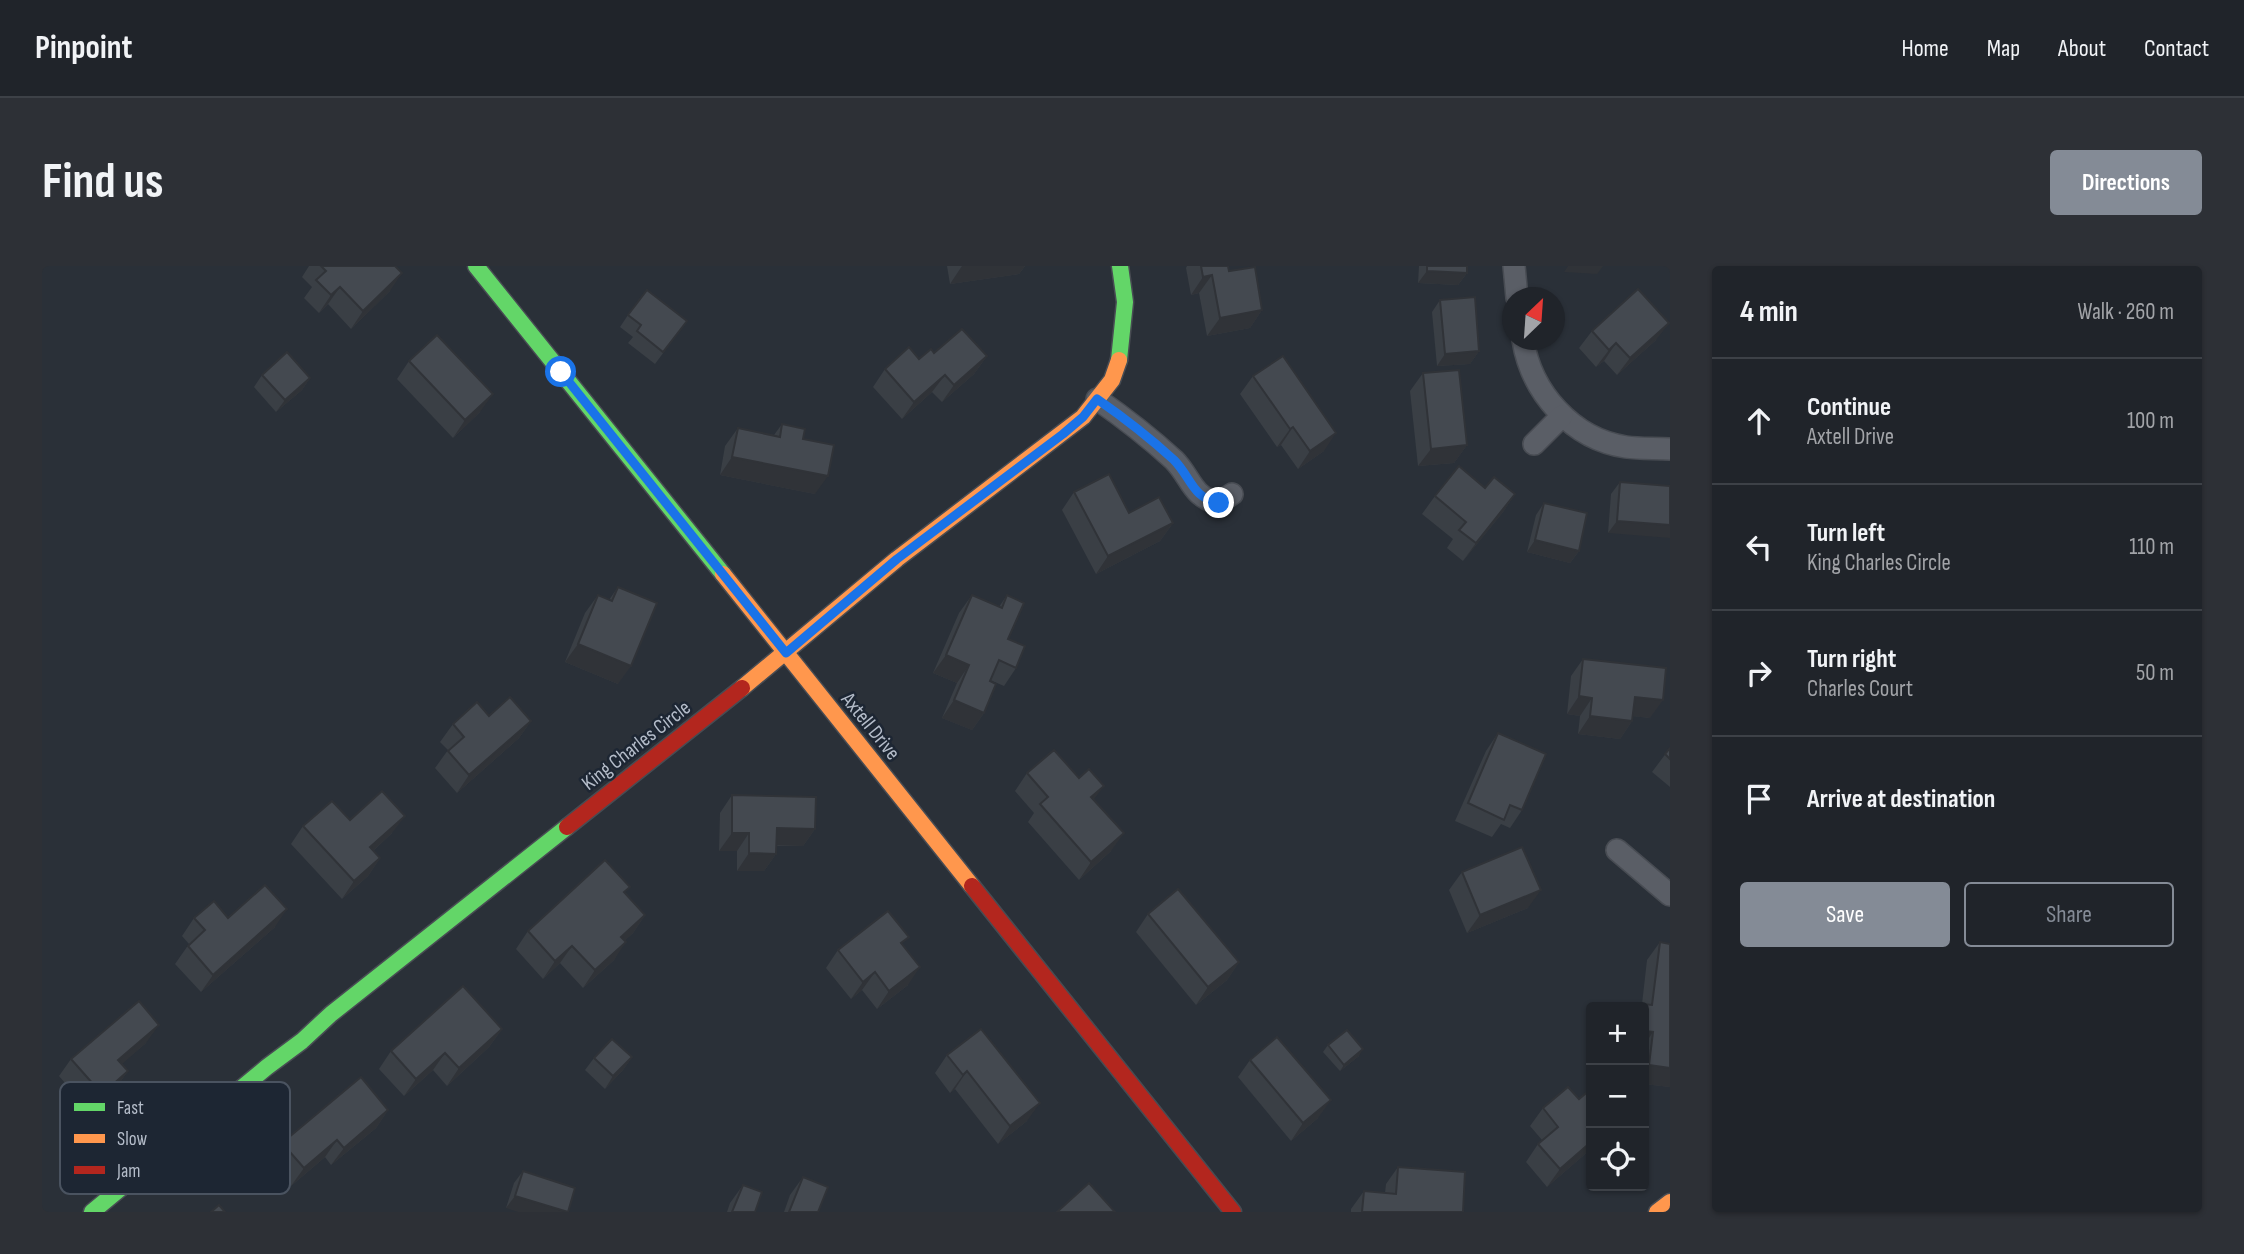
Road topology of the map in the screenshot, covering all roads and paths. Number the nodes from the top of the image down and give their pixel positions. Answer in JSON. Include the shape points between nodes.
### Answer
{"nodes":[{"id":1,"x":476,"y":266,"type":"edge"},
{"id":2,"x":1120,"y":266,"type":"edge"},
{"id":3,"x":1514,"y":266,"type":"edge"},
{"id":4,"x":1516,"y":287,"type":"edge"},
{"id":5,"x":1525,"y":350,"type":"edge"},
{"id":6,"x":1097,"y":399,"type":"junction"},
{"id":7,"x":1562,"y":416,"type":"junction"},
{"id":8,"x":1534,"y":444,"type":"dead end"},
{"id":9,"x":1670,"y":449,"type":"edge"},
{"id":10,"x":1232,"y":494,"type":"dead end"},
{"id":11,"x":786,"y":653,"type":"junction"},
{"id":12,"x":1617,"y":850,"type":"dead end"},
{"id":13,"x":1670,"y":895,"type":"edge"},
{"id":14,"x":249,"y":1082,"type":"edge"},
{"id":15,"x":114,"y":1194,"type":"edge"},
{"id":16,"x":1670,"y":1202,"type":"edge"},
{"id":17,"x":92,"y":1212,"type":"edge"},
{"id":18,"x":1233,"y":1212,"type":"edge"},
{"id":19,"x":1657,"y":1212,"type":"edge"}],
"edges":[{"from":1,"to":11,"type":"street","name":"Axtell Drive"},
{"from":2,"to":6,"type":"street","name":"King Charles Circle","via":[[1125,302],[1119,356],[1112,380]]},
{"from":3,"to":4,"type":"street"},
{"from":5,"to":7,"type":"street","via":[[1536,380]]},
{"from":6,"to":10,"type":"street","via":[[1176,462],[1206,501],[1219,503]]},
{"from":6,"to":11,"type":"street","name":"King Charles Circle","via":[[1063,434],[897,559]]},
{"from":7,"to":8,"type":"street"},
{"from":7,"to":9,"type":"street","via":[[1581,430],[1625,447]]},
{"from":11,"to":14,"type":"street","name":"King Charles Circle"},
{"from":11,"to":18,"type":"street","name":"Axtell Drive"},
{"from":12,"to":13,"type":"street"},
{"from":15,"to":17,"type":"street","name":"King Charles Circle"},
{"from":16,"to":19,"type":"street"}]}
